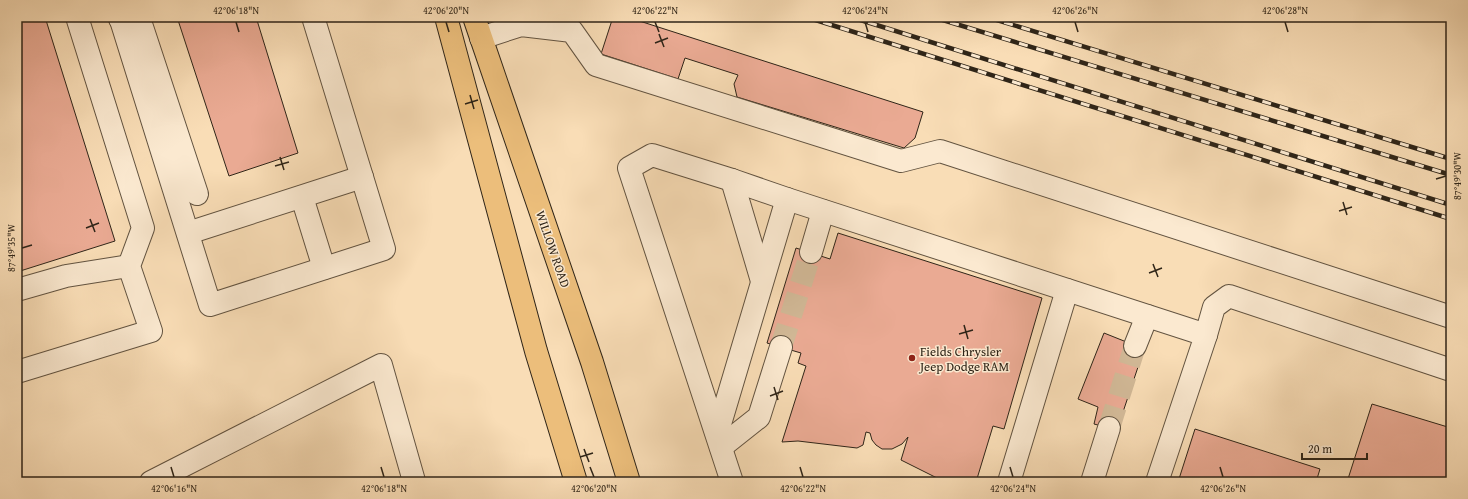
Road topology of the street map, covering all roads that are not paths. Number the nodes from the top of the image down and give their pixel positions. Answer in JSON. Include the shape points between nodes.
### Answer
{"nodes":[{"id":1,"x":77,"y":17,"type":"edge"},
{"id":2,"x":313,"y":17,"type":"edge"},
{"id":3,"x":446,"y":17,"type":"edge"},
{"id":4,"x":474,"y":17,"type":"edge"},
{"id":5,"x":120,"y":18,"type":"edge"},
{"id":6,"x":481,"y":38,"type":"junction"},
{"id":7,"x":362,"y":177,"type":"junction"},
{"id":8,"x":732,"y":180,"type":"junction"},
{"id":9,"x":197,"y":194,"type":"dead end"},
{"id":10,"x":302,"y":197,"type":"junction"},
{"id":11,"x":787,"y":199,"type":"junction"},
{"id":12,"x":823,"y":211,"type":"junction"},
{"id":13,"x":188,"y":233,"type":"junction"},
{"id":14,"x":810,"y":252,"type":"tunnel mouth"},
{"id":15,"x":129,"y":266,"type":"junction"},
{"id":16,"x":324,"y":268,"type":"junction"},
{"id":17,"x":762,"y":281,"type":"junction"},
{"id":18,"x":17,"y":290,"type":"edge"},
{"id":19,"x":1067,"y":290,"type":"junction"},
{"id":20,"x":1147,"y":316,"type":"junction"},
{"id":21,"x":1451,"y":317,"type":"edge"},
{"id":22,"x":1206,"y":335,"type":"junction"},
{"id":23,"x":1135,"y":346,"type":"tunnel mouth"},
{"id":24,"x":781,"y":347,"type":"tunnel mouth"},
{"id":25,"x":536,"y":351,"type":"junction"},
{"id":26,"x":592,"y":362,"type":"junction"},
{"id":27,"x":1451,"y":370,"type":"edge"},
{"id":28,"x":17,"y":372,"type":"edge"},
{"id":29,"x":1109,"y":428,"type":"tunnel mouth"},
{"id":30,"x":719,"y":441,"type":"junction"},
{"id":31,"x":151,"y":482,"type":"edge"},
{"id":32,"x":412,"y":482,"type":"edge"},
{"id":33,"x":561,"y":482,"type":"edge"},
{"id":34,"x":576,"y":482,"type":"edge"},
{"id":35,"x":629,"y":482,"type":"edge"},
{"id":36,"x":639,"y":482,"type":"edge"},
{"id":37,"x":732,"y":482,"type":"edge"},
{"id":38,"x":1009,"y":482,"type":"edge"},
{"id":39,"x":1092,"y":482,"type":"edge"},
{"id":40,"x":1157,"y":482,"type":"edge"}],
"edges":[{"from":1,"to":15,"type":"lane","via":[[143,228]]},
{"from":2,"to":7,"type":"lane"},
{"from":3,"to":25,"type":"main road"},
{"from":4,"to":6,"type":"main road","name":"WILLOW ROAD"},
{"from":5,"to":9,"type":"lane","via":[[142,27]]},
{"from":5,"to":13,"type":"lane"},
{"from":6,"to":21,"type":"lane","via":[[521,25],[572,32],[596,65],[901,161],[940,151]]},
{"from":6,"to":26,"type":"main road","name":"WILLOW ROAD"},
{"from":7,"to":10,"type":"lane"},
{"from":7,"to":16,"type":"lane","via":[[384,249]]},
{"from":8,"to":11,"type":"lane"},
{"from":8,"to":17,"type":"lane"},
{"from":8,"to":30,"type":"lane","via":[[652,155],[629,168]]},
{"from":10,"to":13,"type":"lane"},
{"from":10,"to":16,"type":"lane"},
{"from":11,"to":12,"type":"lane"},
{"from":11,"to":17,"type":"lane"},
{"from":12,"to":14,"type":"lane"},
{"from":12,"to":19,"type":"lane"},
{"from":13,"to":16,"type":"lane","via":[[210,305]]},
{"from":15,"to":18,"type":"lane","via":[[66,276]]},
{"from":15,"to":28,"type":"lane","via":[[151,332]]},
{"from":17,"to":30,"type":"lane"},
{"from":19,"to":20,"type":"lane"},
{"from":19,"to":38,"type":"lane"},
{"from":20,"to":22,"type":"lane"},
{"from":20,"to":23,"type":"lane"},
{"from":22,"to":27,"type":"lane","via":[[1214,308],[1229,296]]},
{"from":22,"to":40,"type":"lane"},
{"from":24,"to":30,"type":"lane","via":[[759,417]]},
{"from":25,"to":33,"type":"main road"},
{"from":25,"to":34,"type":"main road"},
{"from":26,"to":35,"type":"main road","name":"WILLOW ROAD"},
{"from":26,"to":36,"type":"main road","via":[[616,413]]},
{"from":29,"to":39,"type":"lane"},
{"from":30,"to":37,"type":"lane"},
{"from":31,"to":32,"type":"lane","via":[[381,365],[414,480]]}]}
